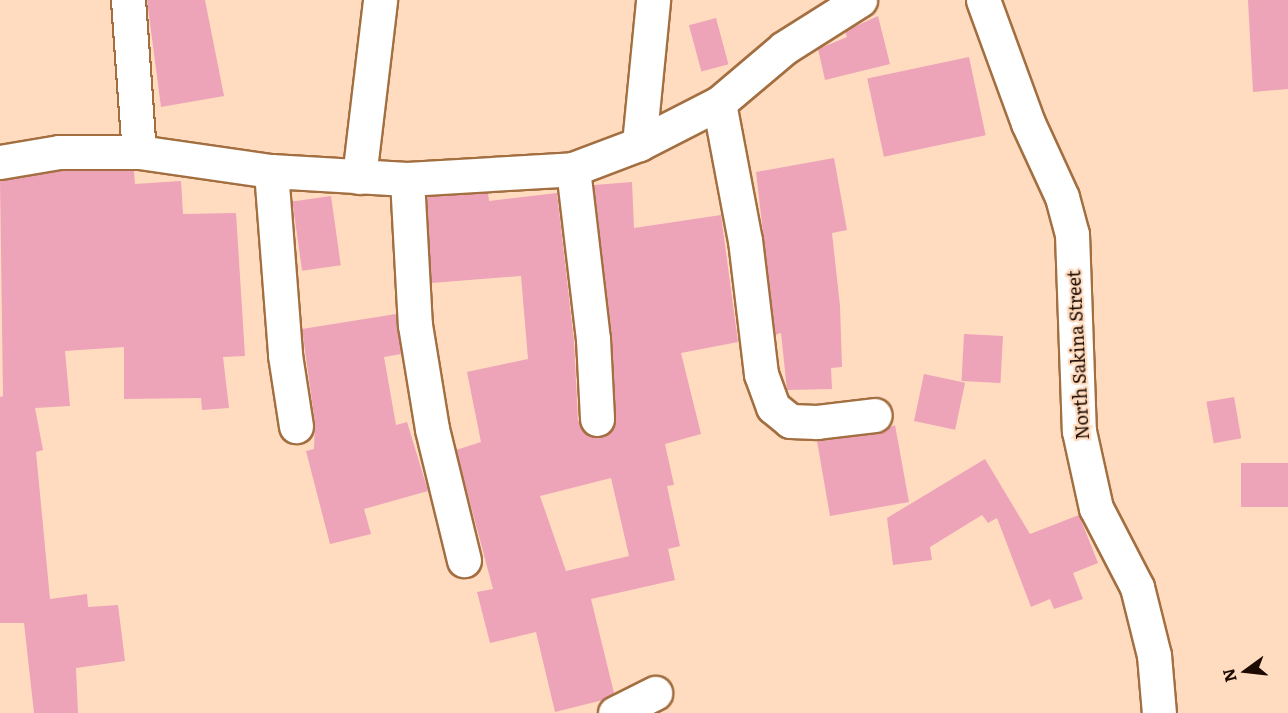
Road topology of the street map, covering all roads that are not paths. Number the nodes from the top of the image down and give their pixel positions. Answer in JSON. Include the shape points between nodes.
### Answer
{"nodes":[{"id":1,"x":128,"y":0,"type":"edge"},
{"id":2,"x":380,"y":0,"type":"edge"},
{"id":3,"x":653,"y":0,"type":"edge"},
{"id":4,"x":860,"y":0,"type":"edge"},
{"id":5,"x":983,"y":0,"type":"edge"},
{"id":6,"x":719,"y":103,"type":"junction"},
{"id":7,"x":639,"y":144,"type":"junction"},
{"id":8,"x":139,"y":152,"type":"junction"},
{"id":9,"x":0,"y":162,"type":"edge"},
{"id":10,"x":573,"y":169,"type":"junction"},
{"id":11,"x":271,"y":171,"type":"junction"},
{"id":12,"x":359,"y":177,"type":"junction"},
{"id":13,"x":407,"y":179,"type":"junction"},
{"id":14,"x":875,"y":415,"type":"dead end"},
{"id":15,"x":597,"y":419,"type":"dead end"},
{"id":16,"x":296,"y":426,"type":"dead end"},
{"id":17,"x":464,"y":560,"type":"dead end"},
{"id":18,"x":655,"y":693,"type":"dead end"},
{"id":19,"x":615,"y":713,"type":"edge"},
{"id":20,"x":1159,"y":713,"type":"edge"}],
"edges":[{"from":1,"to":8,"type":"street"},
{"from":2,"to":12,"type":"street"},
{"from":3,"to":7,"type":"street"},
{"from":4,"to":6,"type":"street","via":[[783,48]]},
{"from":5,"to":20,"type":"street","name":"North Sakina Street","via":[[1028,123],[1062,197],[1072,234],[1079,431],[1096,508],[1137,587],[1154,655]]},
{"from":6,"to":7,"type":"street"},
{"from":6,"to":14,"type":"street","via":[[746,240],[761,374],[773,407],[790,421]]},
{"from":7,"to":10,"type":"street"},
{"from":8,"to":9,"type":"street","via":[[59,152]]},
{"from":8,"to":11,"type":"street"},
{"from":10,"to":13,"type":"street"},
{"from":10,"to":15,"type":"street","via":[[593,339]]},
{"from":11,"to":12,"type":"street"},
{"from":11,"to":16,"type":"street","via":[[284,344]]},
{"from":12,"to":13,"type":"street"},
{"from":13,"to":17,"type":"street","via":[[415,325],[432,429]]},
{"from":18,"to":19,"type":"street"}]}
